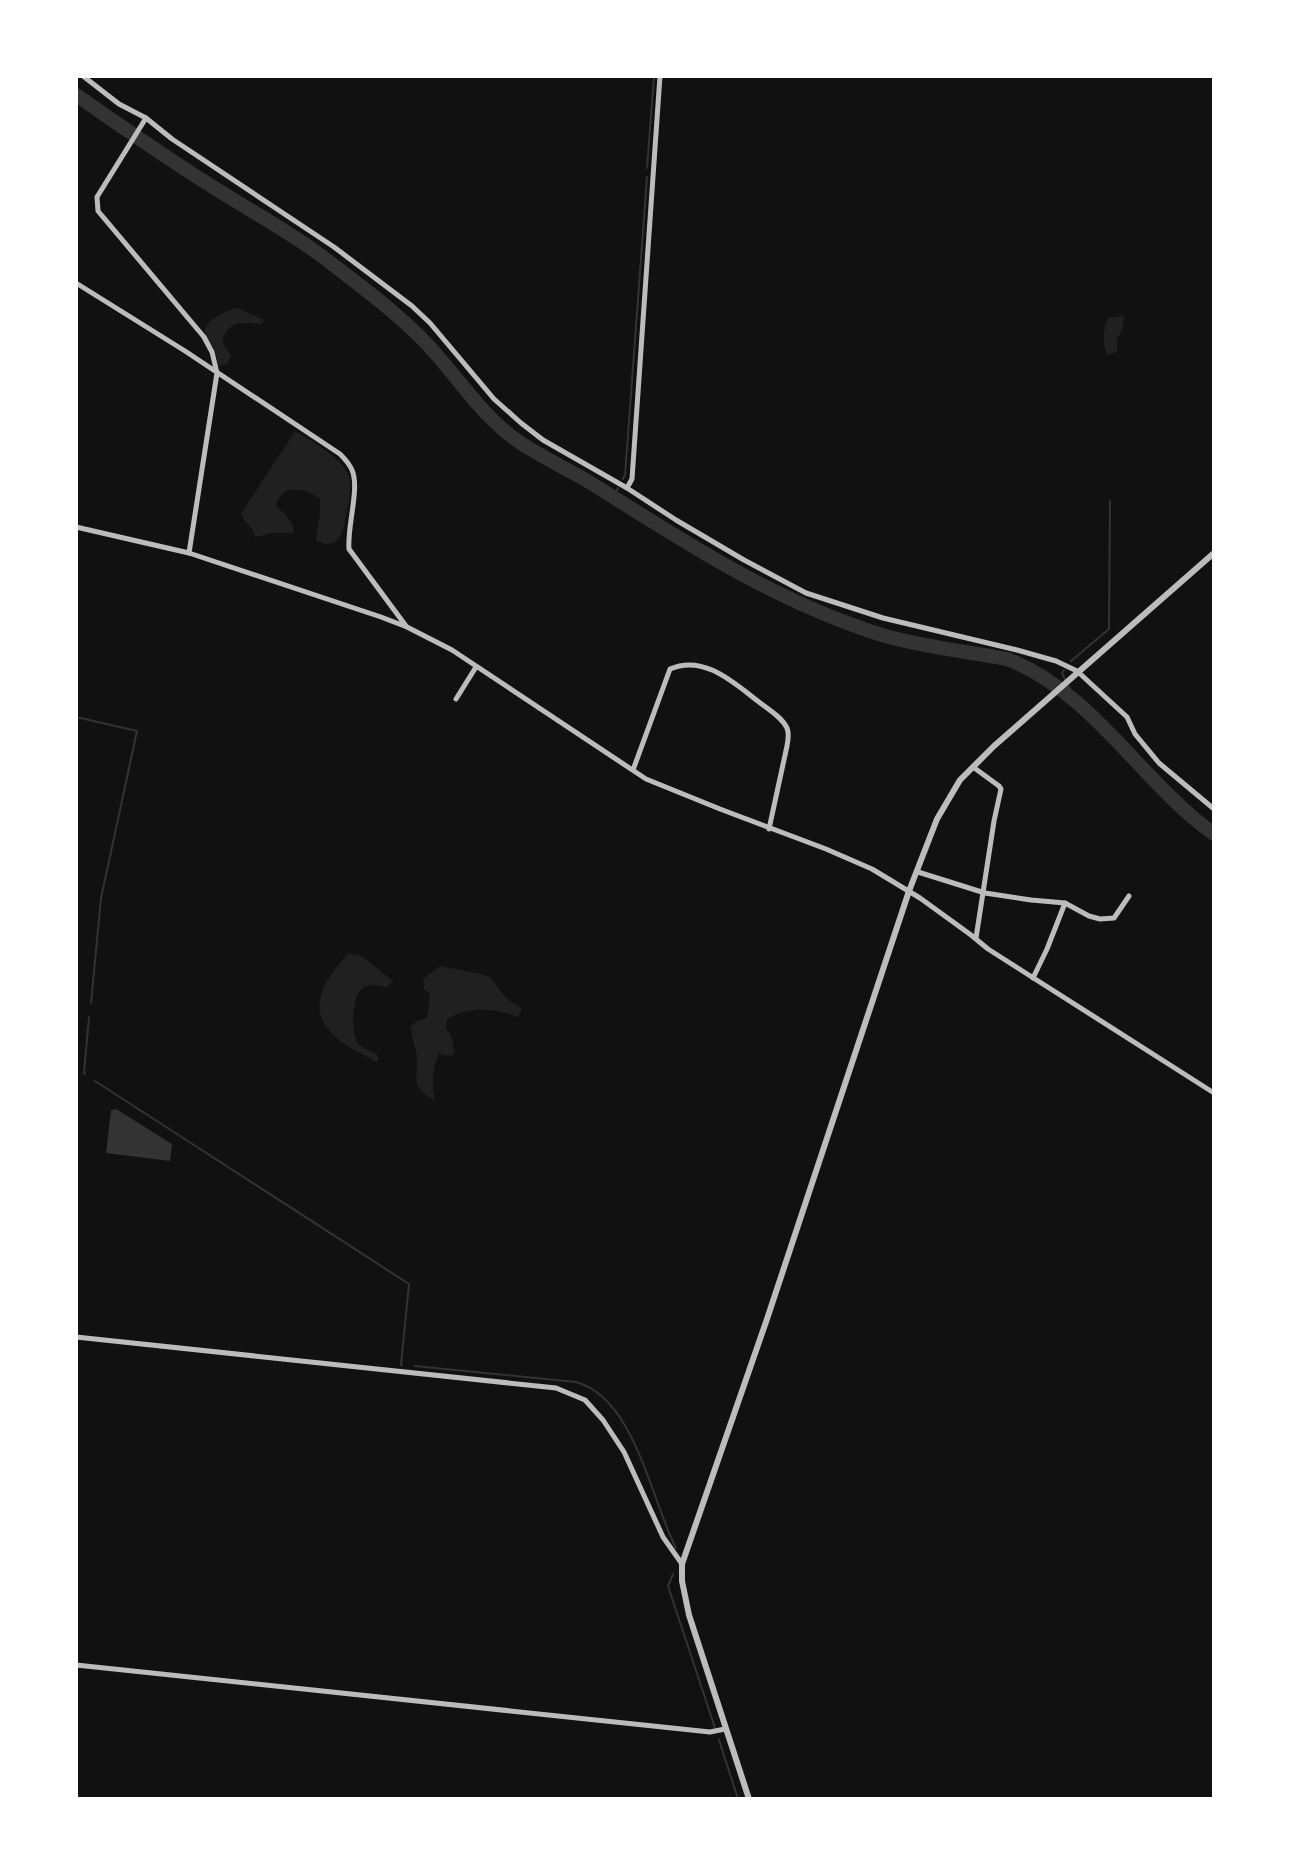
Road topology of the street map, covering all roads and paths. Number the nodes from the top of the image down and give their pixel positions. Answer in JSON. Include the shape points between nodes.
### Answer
{"nodes":[{"id":1,"x":83,"y":76,"type":"edge"},
{"id":2,"x":660,"y":76,"type":"edge"},
{"id":3,"x":145,"y":120,"type":"junction"},
{"id":4,"x":76,"y":283,"type":"edge"},
{"id":5,"x":217,"y":373,"type":"junction"},
{"id":6,"x":627,"y":488,"type":"junction"},
{"id":7,"x":76,"y":527,"type":"edge"},
{"id":8,"x":189,"y":553,"type":"junction"},
{"id":9,"x":1214,"y":553,"type":"edge"},
{"id":10,"x":407,"y":627,"type":"junction"},
{"id":11,"x":476,"y":667,"type":"junction"},
{"id":12,"x":1075,"y":673,"type":"junction"},
{"id":13,"x":456,"y":699,"type":"dead end"},
{"id":14,"x":972,"y":767,"type":"junction"},
{"id":15,"x":633,"y":770,"type":"junction"},
{"id":16,"x":1214,"y":809,"type":"edge"},
{"id":17,"x":769,"y":829,"type":"junction"},
{"id":18,"x":918,"y":872,"type":"junction"},
{"id":19,"x":909,"y":891,"type":"junction"},
{"id":20,"x":982,"y":892,"type":"junction"},
{"id":21,"x":1129,"y":896,"type":"dead end"},
{"id":22,"x":1065,"y":903,"type":"junction"},
{"id":23,"x":976,"y":938,"type":"junction"},
{"id":24,"x":1033,"y":978,"type":"junction"},
{"id":25,"x":1214,"y":1093,"type":"edge"},
{"id":26,"x":76,"y":1337,"type":"edge"},
{"id":27,"x":682,"y":1564,"type":"junction"},
{"id":28,"x":76,"y":1665,"type":"edge"},
{"id":29,"x":725,"y":1729,"type":"junction"},
{"id":30,"x":749,"y":1799,"type":"edge"}],
"edges":[{"from":1,"to":3,"type":"street"},
{"from":2,"to":6,"type":"street","via":[[632,479]]},
{"from":3,"to":5,"type":"street","via":[[97,197],[98,211],[204,337]]},
{"from":3,"to":6,"type":"street","via":[[412,306],[494,399],[543,440]]},
{"from":4,"to":5,"type":"street"},
{"from":5,"to":8,"type":"street"},
{"from":5,"to":10,"type":"street","via":[[347,462],[355,486],[349,549]]},
{"from":6,"to":12,"type":"street","via":[[806,593],[1056,661]]},
{"from":7,"to":8,"type":"street"},
{"from":8,"to":10,"type":"street"},
{"from":9,"to":12,"type":"street"},
{"from":10,"to":11,"type":"street"},
{"from":11,"to":13,"type":"street"},
{"from":11,"to":15,"type":"street"},
{"from":12,"to":14,"type":"street"},
{"from":12,"to":16,"type":"street","via":[[1127,717],[1159,763]]},
{"from":14,"to":18,"type":"street","via":[[937,819]]},
{"from":14,"to":20,"type":"street","via":[[1001,789]]},
{"from":15,"to":17,"type":"street"},
{"from":15,"to":17,"type":"street","via":[[670,669],[690,664],[720,673],[787,727]]},
{"from":17,"to":19,"type":"street","via":[[872,869]]},
{"from":18,"to":19,"type":"street"},
{"from":18,"to":20,"type":"street"},
{"from":19,"to":23,"type":"street"},
{"from":19,"to":27,"type":"street"},
{"from":20,"to":22,"type":"street"},
{"from":20,"to":23,"type":"street"},
{"from":21,"to":22,"type":"street","via":[[1114,918],[1089,916]]},
{"from":22,"to":24,"type":"street"},
{"from":23,"to":24,"type":"street"},
{"from":24,"to":25,"type":"street"},
{"from":26,"to":27,"type":"street","via":[[556,1388],[585,1400],[603,1420]]},
{"from":27,"to":29,"type":"street","via":[[684,1599]]},
{"from":28,"to":29,"type":"street","via":[[710,1732]]},
{"from":29,"to":30,"type":"street"}]}
